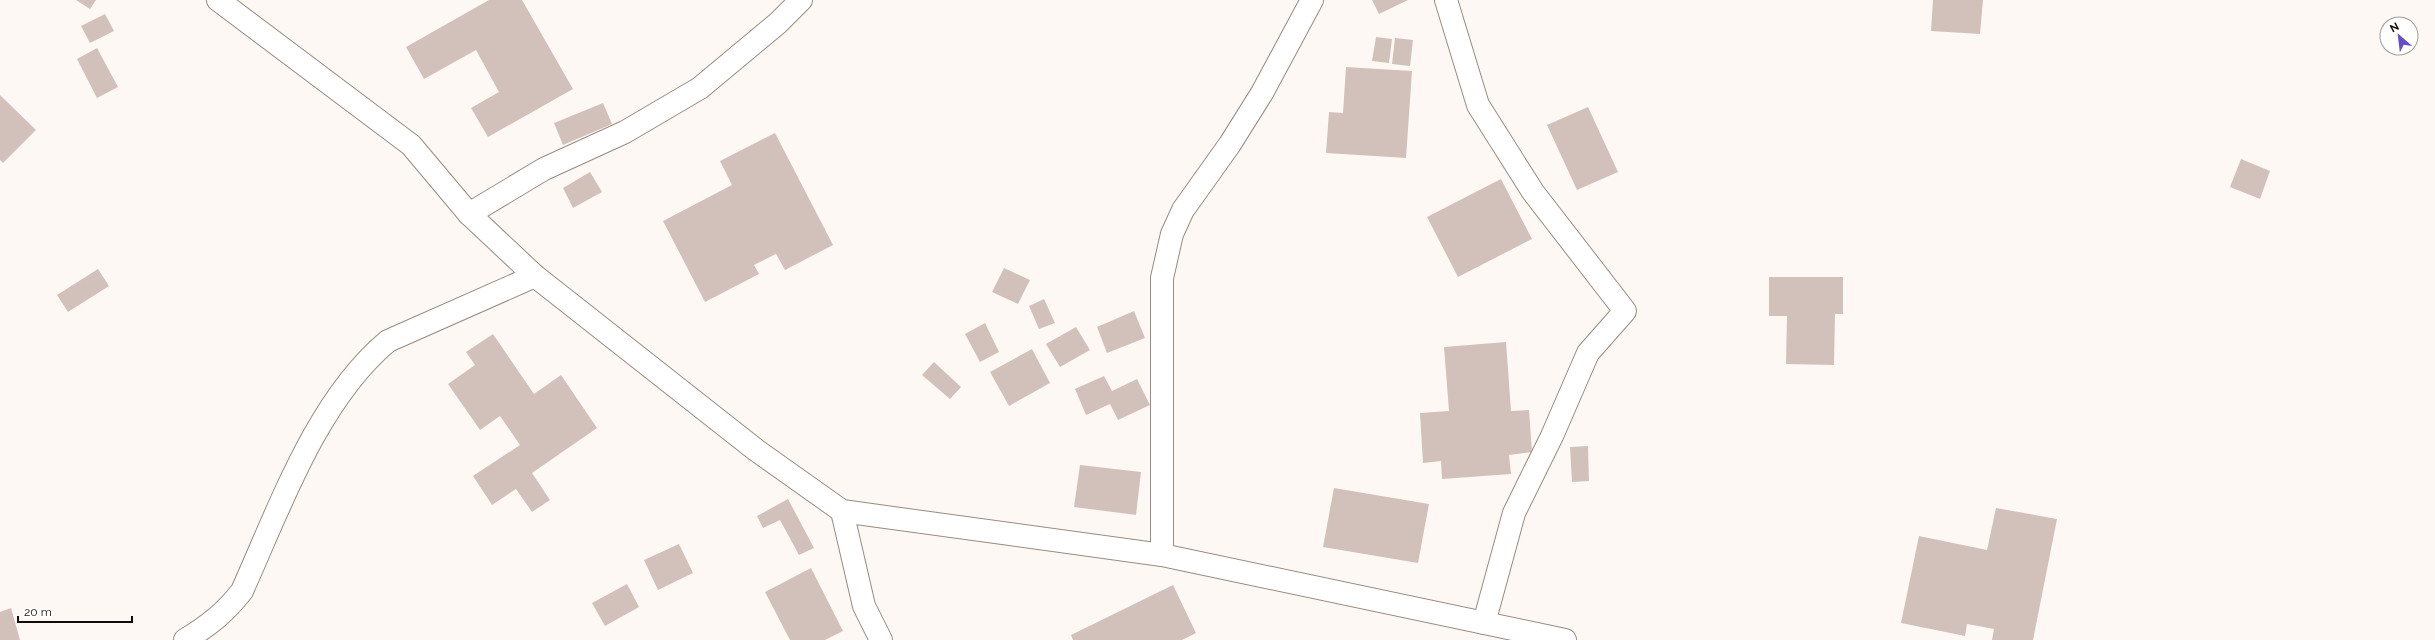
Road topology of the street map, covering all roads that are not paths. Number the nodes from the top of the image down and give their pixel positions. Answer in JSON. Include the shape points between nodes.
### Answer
{"nodes":[{"id":1,"x":218,"y":0,"type":"edge"},
{"id":2,"x":801,"y":0,"type":"edge"},
{"id":3,"x":1312,"y":0,"type":"edge"},
{"id":4,"x":1446,"y":0,"type":"edge"},
{"id":5,"x":470,"y":214,"type":"junction"},
{"id":6,"x":535,"y":276,"type":"junction"},
{"id":7,"x":842,"y":511,"type":"junction"},
{"id":8,"x":1162,"y":555,"type":"junction"},
{"id":9,"x":1484,"y":623,"type":"junction"},
{"id":10,"x":185,"y":640,"type":"edge"},
{"id":11,"x":881,"y":640,"type":"edge"},
{"id":12,"x":1565,"y":640,"type":"edge"}],
"edges":[{"from":1,"to":5,"type":"street","via":[[411,145]]},
{"from":2,"to":5,"type":"street","via":[[778,23],[700,88],[625,132],[544,169]]},
{"from":3,"to":8,"type":"street","via":[[1262,93],[1230,144],[1183,210],[1172,234],[1162,278]]},
{"from":4,"to":9,"type":"street","via":[[1478,106],[1533,192],[1625,311],[1588,353],[1552,436],[1514,513]]},
{"from":5,"to":6,"type":"street"},
{"from":6,"to":7,"type":"street","via":[[756,450]]},
{"from":6,"to":10,"type":"street","via":[[388,341],[371,355],[318,426],[242,591],[222,615]]},
{"from":7,"to":8,"type":"street"},
{"from":7,"to":11,"type":"street","via":[[864,606]]},
{"from":8,"to":9,"type":"street"},
{"from":9,"to":12,"type":"street"}]}
